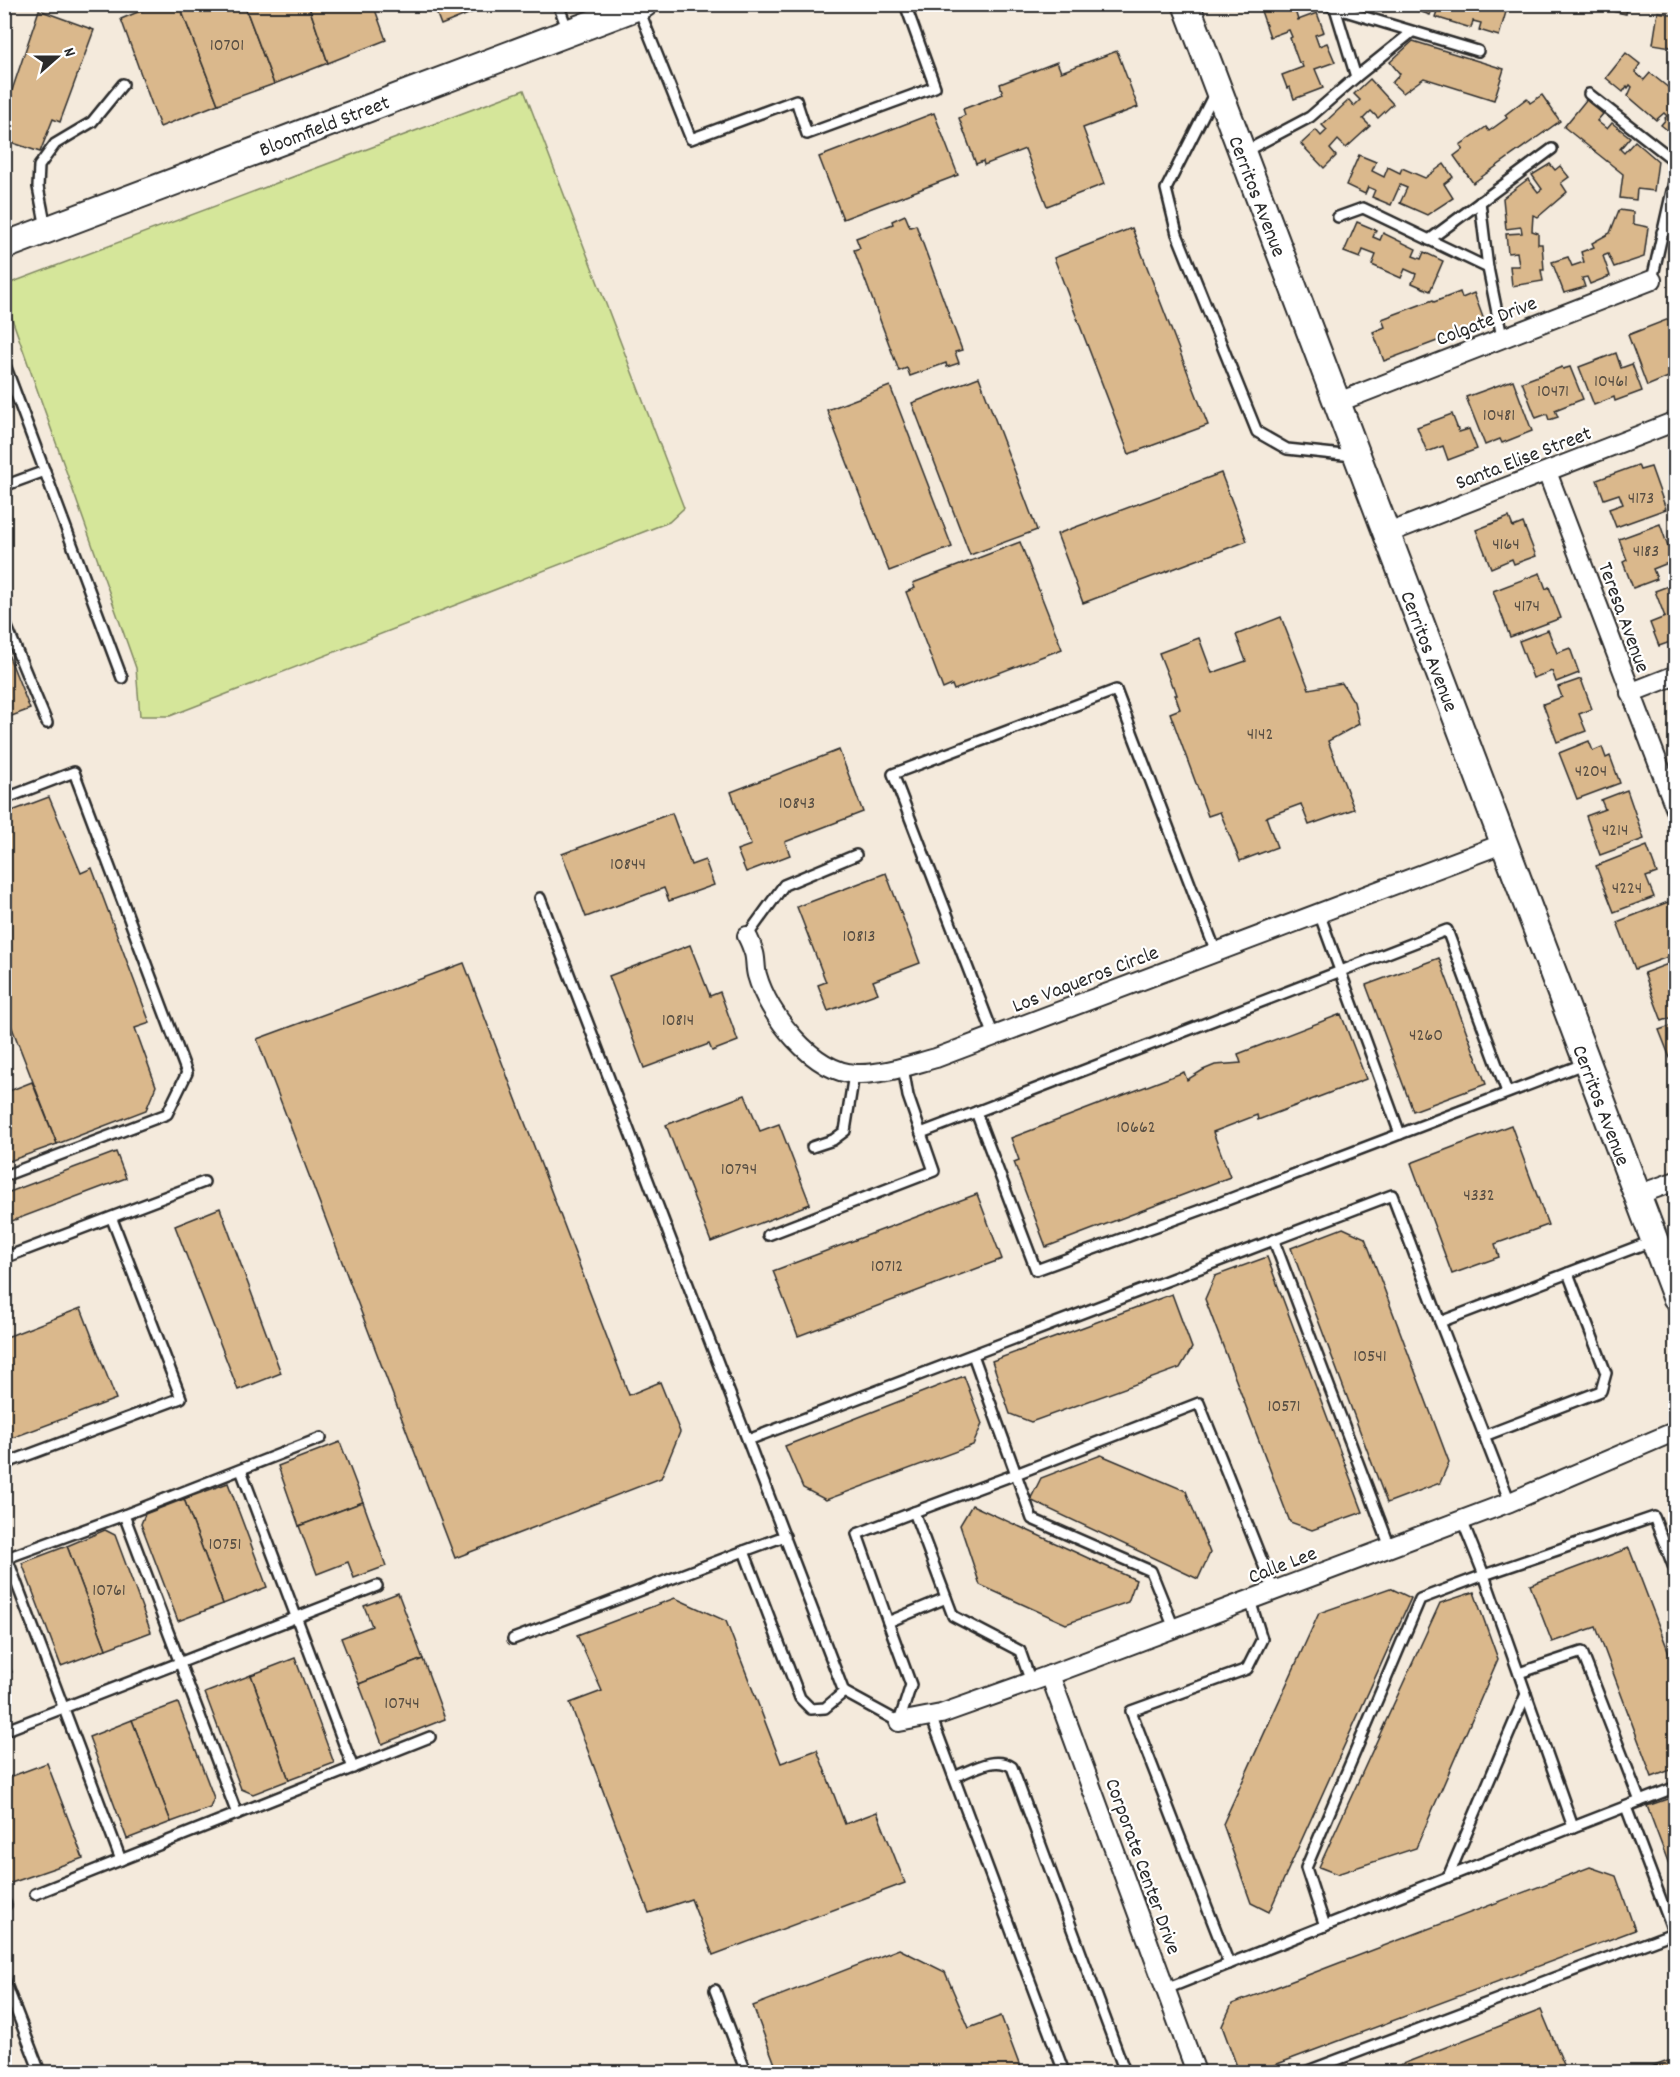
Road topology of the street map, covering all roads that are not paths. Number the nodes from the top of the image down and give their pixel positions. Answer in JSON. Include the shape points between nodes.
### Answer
{"nodes":[{"id":1,"x":558,"y":4,"type":"edge"},
{"id":2,"x":905,"y":4,"type":"edge"},
{"id":3,"x":1186,"y":4,"type":"edge"},
{"id":4,"x":641,"y":6,"type":"edge"},
{"id":5,"x":1330,"y":6,"type":"edge"},
{"id":6,"x":1412,"y":32,"type":"junction"},
{"id":7,"x":569,"y":33,"type":"junction"},
{"id":8,"x":1478,"y":51,"type":"dead end"},
{"id":9,"x":1356,"y":77,"type":"junction"},
{"id":10,"x":123,"y":84,"type":"dead end"},
{"id":11,"x":1217,"y":87,"type":"junction"},
{"id":12,"x":1589,"y":94,"type":"dead end"},
{"id":13,"x":1552,"y":149,"type":"dead end"},
{"id":14,"x":1242,"y":154,"type":"junction"},
{"id":15,"x":1676,"y":162,"type":"edge"},
{"id":16,"x":1676,"y":173,"type":"edge"},
{"id":17,"x":1480,"y":202,"type":"junction"},
{"id":18,"x":1338,"y":217,"type":"dead end"},
{"id":19,"x":1676,"y":227,"type":"edge"},
{"id":20,"x":46,"y":230,"type":"junction"},
{"id":21,"x":1662,"y":232,"type":"junction"},
{"id":22,"x":1429,"y":240,"type":"junction"},
{"id":23,"x":4,"y":246,"type":"edge"},
{"id":24,"x":1488,"y":268,"type":"junction"},
{"id":25,"x":1652,"y":280,"type":"joint"},
{"id":26,"x":1502,"y":337,"type":"junction"},
{"id":27,"x":4,"y":358,"type":"edge"},
{"id":28,"x":5,"y":365,"type":"edge"},
{"id":29,"x":1336,"y":403,"type":"junction"},
{"id":30,"x":1676,"y":421,"type":"edge"},
{"id":31,"x":1357,"y":457,"type":"junction"},
{"id":32,"x":45,"y":471,"type":"junction"},
{"id":33,"x":1547,"y":472,"type":"junction"},
{"id":34,"x":4,"y":486,"type":"edge"},
{"id":35,"x":1386,"y":534,"type":"junction"},
{"id":36,"x":4,"y":620,"type":"edge"},
{"id":37,"x":1676,"y":675,"type":"edge"},
{"id":38,"x":122,"y":678,"type":"dead end"},
{"id":39,"x":1629,"y":693,"type":"junction"},
{"id":40,"x":47,"y":723,"type":"dead end"},
{"id":41,"x":4,"y":799,"type":"edge"},
{"id":42,"x":1676,"y":810,"type":"edge"},
{"id":43,"x":1502,"y":844,"type":"junction"},
{"id":44,"x":856,"y":855,"type":"dead end"},
{"id":45,"x":540,"y":898,"type":"dead end"},
{"id":46,"x":1318,"y":913,"type":"junction"},
{"id":47,"x":747,"y":936,"type":"joint"},
{"id":48,"x":1216,"y":952,"type":"junction"},
{"id":49,"x":1341,"y":971,"type":"junction"},
{"id":50,"x":994,"y":1036,"type":"junction"},
{"id":51,"x":1586,"y":1063,"type":"junction"},
{"id":52,"x":903,"y":1067,"type":"junction"},
{"id":53,"x":854,"y":1074,"type":"junction"},
{"id":54,"x":1508,"y":1092,"type":"junction"},
{"id":55,"x":976,"y":1112,"type":"junction"},
{"id":56,"x":921,"y":1133,"type":"junction"},
{"id":57,"x":1400,"y":1134,"type":"junction"},
{"id":58,"x":812,"y":1147,"type":"dead end"},
{"id":59,"x":4,"y":1176,"type":"edge"},
{"id":60,"x":1676,"y":1181,"type":"edge"},
{"id":61,"x":204,"y":1182,"type":"dead end"},
{"id":62,"x":1637,"y":1195,"type":"junction"},
{"id":63,"x":112,"y":1219,"type":"junction"},
{"id":64,"x":768,"y":1235,"type":"dead end"},
{"id":65,"x":1274,"y":1240,"type":"junction"},
{"id":66,"x":1654,"y":1240,"type":"junction"},
{"id":67,"x":4,"y":1258,"type":"edge"},
{"id":68,"x":1568,"y":1273,"type":"junction"},
{"id":69,"x":1676,"y":1297,"type":"edge"},
{"id":70,"x":1440,"y":1322,"type":"junction"},
{"id":71,"x":973,"y":1355,"type":"junction"},
{"id":72,"x":1676,"y":1431,"type":"edge"},
{"id":73,"x":1484,"y":1436,"type":"junction"},
{"id":74,"x":321,"y":1438,"type":"dead end"},
{"id":75,"x":748,"y":1440,"type":"junction"},
{"id":76,"x":4,"y":1464,"type":"edge"},
{"id":77,"x":241,"y":1470,"type":"junction"},
{"id":78,"x":1016,"y":1474,"type":"junction"},
{"id":79,"x":1510,"y":1502,"type":"junction"},
{"id":80,"x":914,"y":1512,"type":"junction"},
{"id":81,"x":124,"y":1515,"type":"junction"},
{"id":82,"x":1462,"y":1520,"type":"junction"},
{"id":83,"x":785,"y":1536,"type":"junction"},
{"id":84,"x":1390,"y":1547,"type":"junction"},
{"id":85,"x":744,"y":1551,"type":"junction"},
{"id":86,"x":6,"y":1559,"type":"edge"},
{"id":87,"x":1676,"y":1573,"type":"edge"},
{"id":88,"x":1484,"y":1575,"type":"junction"},
{"id":89,"x":377,"y":1586,"type":"dead end"},
{"id":90,"x":1274,"y":1591,"type":"junction"},
{"id":91,"x":946,"y":1598,"type":"junction"},
{"id":92,"x":1250,"y":1600,"type":"junction"},
{"id":93,"x":297,"y":1617,"type":"junction"},
{"id":94,"x":888,"y":1622,"type":"junction"},
{"id":95,"x":1174,"y":1628,"type":"junction"},
{"id":96,"x":513,"y":1639,"type":"dead end"},
{"id":97,"x":180,"y":1663,"type":"junction"},
{"id":98,"x":1519,"y":1673,"type":"junction"},
{"id":99,"x":1050,"y":1675,"type":"junction"},
{"id":100,"x":1031,"y":1682,"type":"junction"},
{"id":101,"x":844,"y":1692,"type":"junction"},
{"id":102,"x":1526,"y":1694,"type":"junction"},
{"id":103,"x":63,"y":1709,"type":"junction"},
{"id":104,"x":931,"y":1716,"type":"junction"},
{"id":105,"x":899,"y":1722,"type":"junction"},
{"id":106,"x":4,"y":1731,"type":"edge"},
{"id":107,"x":430,"y":1737,"type":"dead end"},
{"id":108,"x":353,"y":1768,"type":"junction"},
{"id":109,"x":954,"y":1777,"type":"junction"},
{"id":110,"x":1676,"y":1787,"type":"edge"},
{"id":111,"x":1640,"y":1801,"type":"junction"},
{"id":112,"x":1626,"y":1807,"type":"junction"},
{"id":113,"x":237,"y":1814,"type":"junction"},
{"id":114,"x":1573,"y":1827,"type":"junction"},
{"id":115,"x":121,"y":1860,"type":"junction"},
{"id":116,"x":1449,"y":1876,"type":"junction"},
{"id":117,"x":35,"y":1894,"type":"dead end"},
{"id":118,"x":1324,"y":1926,"type":"junction"},
{"id":119,"x":1674,"y":1936,"type":"edge"},
{"id":120,"x":1229,"y":1964,"type":"junction"},
{"id":121,"x":4,"y":1979,"type":"edge"},
{"id":122,"x":1166,"y":1989,"type":"junction"},
{"id":123,"x":715,"y":1990,"type":"dead end"},
{"id":124,"x":40,"y":2073,"type":"edge"},
{"id":125,"x":746,"y":2073,"type":"edge"},
{"id":126,"x":1064,"y":2073,"type":"edge"},
{"id":127,"x":1125,"y":2073,"type":"edge"},
{"id":128,"x":1196,"y":2073,"type":"edge"},
{"id":129,"x":1305,"y":2073,"type":"edge"}],
"edges":[{"from":1,"to":7,"type":"lane"},
{"from":2,"to":4,"type":"lane","via":[[935,87],[807,134],[796,100],[691,139]]},
{"from":3,"to":11,"type":"main road","name":"Cerritos Avenue"},
{"from":4,"to":7,"type":"main road","name":"Bloomfield Street"},
{"from":5,"to":6,"type":"lane"},
{"from":5,"to":9,"type":"lane"},
{"from":6,"to":8,"type":"lane"},
{"from":6,"to":9,"type":"lane"},
{"from":7,"to":20,"type":"main road","name":"Bloomfield Street"},
{"from":9,"to":14,"type":"lane","via":[[1310,117]]},
{"from":10,"to":20,"type":"lane","via":[[92,122],[55,144],[39,166],[38,188]]},
{"from":11,"to":14,"type":"main road","name":"Cerritos Avenue"},
{"from":11,"to":31,"type":"lane","via":[[1166,189],[1177,234],[1257,432],[1287,449]]},
{"from":12,"to":15,"type":"lane"},
{"from":13,"to":17,"type":"lane"},
{"from":14,"to":29,"type":"main road","name":"Cerritos Avenue"},
{"from":16,"to":21,"type":"lane"},
{"from":17,"to":22,"type":"lane"},
{"from":17,"to":24,"type":"lane"},
{"from":18,"to":22,"type":"lane","via":[[1363,208]]},
{"from":19,"to":21,"type":"lane"},
{"from":20,"to":23,"type":"main road","name":"Bloomfield Street"},
{"from":21,"to":25,"type":"lane"},
{"from":22,"to":24,"type":"lane"},
{"from":24,"to":26,"type":"lane"},
{"from":25,"to":26,"type":"street","name":"Colgate Drive"},
{"from":26,"to":29,"type":"street","name":"Colgate Drive"},
{"from":27,"to":28,"type":"lane"},
{"from":28,"to":32,"type":"lane"},
{"from":29,"to":31,"type":"main road","name":"Cerritos Avenue"},
{"from":30,"to":33,"type":"street","name":"Santa Elise Street"},
{"from":31,"to":35,"type":"main road","name":"Cerritos Avenue"},
{"from":32,"to":34,"type":"lane"},
{"from":32,"to":38,"type":"lane"},
{"from":33,"to":35,"type":"street","name":"Santa Elise Street"},
{"from":33,"to":39,"type":"street","name":"Teresa Avenue"},
{"from":35,"to":43,"type":"main road","name":"Cerritos Avenue"},
{"from":36,"to":40,"type":"lane"},
{"from":37,"to":39,"type":"street"},
{"from":39,"to":42,"type":"street","name":"Teresa Avenue"},
{"from":41,"to":59,"type":"lane","via":[[74,772],[187,1073],[167,1114]]},
{"from":43,"to":46,"type":"street","name":"Los Vaqueros Circle"},
{"from":43,"to":51,"type":"main road","name":"Cerritos Avenue"},
{"from":44,"to":47,"type":"lane","via":[[784,885]]},
{"from":45,"to":75,"type":"lane"},
{"from":46,"to":48,"type":"street","name":"Los Vaqueros Circle"},
{"from":46,"to":49,"type":"lane"},
{"from":47,"to":53,"type":"street","name":"Los Vaqueros Circle","via":[[773,1010],[796,1042],[820,1062]]},
{"from":48,"to":50,"type":"street","name":"Los Vaqueros Circle"},
{"from":48,"to":50,"type":"lane","via":[[1116,690],[893,774]]},
{"from":49,"to":54,"type":"lane","via":[[1447,930]]},
{"from":49,"to":55,"type":"lane"},
{"from":49,"to":57,"type":"lane"},
{"from":50,"to":52,"type":"street","name":"Los Vaqueros Circle"},
{"from":51,"to":54,"type":"lane"},
{"from":51,"to":62,"type":"main road","name":"Cerritos Avenue"},
{"from":52,"to":53,"type":"street","name":"Los Vaqueros Circle"},
{"from":52,"to":56,"type":"lane"},
{"from":53,"to":58,"type":"lane","via":[[845,1131]]},
{"from":54,"to":57,"type":"lane"},
{"from":55,"to":56,"type":"lane"},
{"from":55,"to":57,"type":"lane","via":[[1036,1270]]},
{"from":56,"to":64,"type":"lane","via":[[934,1171]]},
{"from":60,"to":62,"type":"street"},
{"from":61,"to":63,"type":"lane"},
{"from":62,"to":66,"type":"main road","name":"Cerritos Avenue"},
{"from":63,"to":67,"type":"lane"},
{"from":63,"to":76,"type":"lane","via":[[181,1398]]},
{"from":65,"to":70,"type":"lane","via":[[1392,1196]]},
{"from":65,"to":71,"type":"lane"},
{"from":65,"to":84,"type":"lane"},
{"from":66,"to":68,"type":"lane"},
{"from":66,"to":69,"type":"main road","name":"Cerritos Avenue"},
{"from":68,"to":70,"type":"lane"},
{"from":68,"to":73,"type":"lane","via":[[1606,1373],[1601,1391]]},
{"from":70,"to":73,"type":"lane"},
{"from":71,"to":75,"type":"lane"},
{"from":71,"to":78,"type":"lane"},
{"from":72,"to":79,"type":"street","name":"Calle Lee"},
{"from":73,"to":79,"type":"lane"},
{"from":74,"to":77,"type":"lane"},
{"from":75,"to":83,"type":"lane"},
{"from":77,"to":81,"type":"lane"},
{"from":77,"to":93,"type":"lane"},
{"from":78,"to":80,"type":"lane"},
{"from":78,"to":90,"type":"lane","via":[[1199,1403]]},
{"from":78,"to":95,"type":"lane","via":[[1032,1519],[1151,1571]]},
{"from":79,"to":82,"type":"street","name":"Calle Lee"},
{"from":80,"to":91,"type":"lane"},
{"from":80,"to":94,"type":"lane","via":[[857,1534]]},
{"from":81,"to":86,"type":"lane"},
{"from":81,"to":97,"type":"lane"},
{"from":82,"to":84,"type":"street","name":"Calle Lee"},
{"from":82,"to":88,"type":"lane"},
{"from":83,"to":85,"type":"lane"},
{"from":83,"to":101,"type":"lane"},
{"from":84,"to":90,"type":"street","name":"Calle Lee"},
{"from":85,"to":96,"type":"lane"},
{"from":85,"to":101,"type":"lane","via":[[800,1698],[811,1709],[825,1708]]},
{"from":86,"to":103,"type":"lane"},
{"from":87,"to":88,"type":"lane","via":[[1654,1517]]},
{"from":88,"to":98,"type":"lane"},
{"from":88,"to":118,"type":"lane","via":[[1420,1599],[1306,1868]]},
{"from":89,"to":93,"type":"lane"},
{"from":90,"to":92,"type":"street","name":"Calle Lee"},
{"from":91,"to":94,"type":"lane"},
{"from":91,"to":100,"type":"lane","via":[[953,1616],[1020,1651]]},
{"from":92,"to":95,"type":"street","name":"Calle Lee"},
{"from":92,"to":120,"type":"lane","via":[[1262,1639],[1246,1669],[1131,1711]]},
{"from":93,"to":97,"type":"lane"},
{"from":93,"to":108,"type":"lane"},
{"from":94,"to":105,"type":"lane","via":[[911,1685]]},
{"from":95,"to":99,"type":"street","name":"Calle Lee"},
{"from":97,"to":103,"type":"lane"},
{"from":97,"to":113,"type":"lane"},
{"from":98,"to":102,"type":"lane"},
{"from":98,"to":111,"type":"lane","via":[[1582,1652]]},
{"from":99,"to":100,"type":"street","name":"Calle Lee"},
{"from":99,"to":122,"type":"street","name":"Corporate Center Drive"},
{"from":100,"to":104,"type":"street","name":"Calle Lee"},
{"from":101,"to":105,"type":"lane"},
{"from":102,"to":114,"type":"lane"},
{"from":102,"to":116,"type":"lane"},
{"from":103,"to":106,"type":"lane"},
{"from":103,"to":115,"type":"lane"},
{"from":104,"to":105,"type":"street","name":"Calle Lee"},
{"from":104,"to":109,"type":"lane"},
{"from":107,"to":108,"type":"lane"},
{"from":108,"to":113,"type":"lane"},
{"from":109,"to":126,"type":"lane"},
{"from":109,"to":127,"type":"lane","via":[[995,1761],[1012,1767]]},
{"from":110,"to":111,"type":"lane"},
{"from":111,"to":112,"type":"lane"},
{"from":112,"to":114,"type":"lane"},
{"from":112,"to":119,"type":"lane"},
{"from":113,"to":115,"type":"lane"},
{"from":114,"to":116,"type":"lane"},
{"from":115,"to":117,"type":"lane"},
{"from":116,"to":118,"type":"lane"},
{"from":118,"to":120,"type":"lane"},
{"from":119,"to":129,"type":"lane"},
{"from":120,"to":122,"type":"lane"},
{"from":121,"to":124,"type":"lane"},
{"from":122,"to":128,"type":"street","name":"Corporate Center Drive"},
{"from":123,"to":125,"type":"lane"}]}
